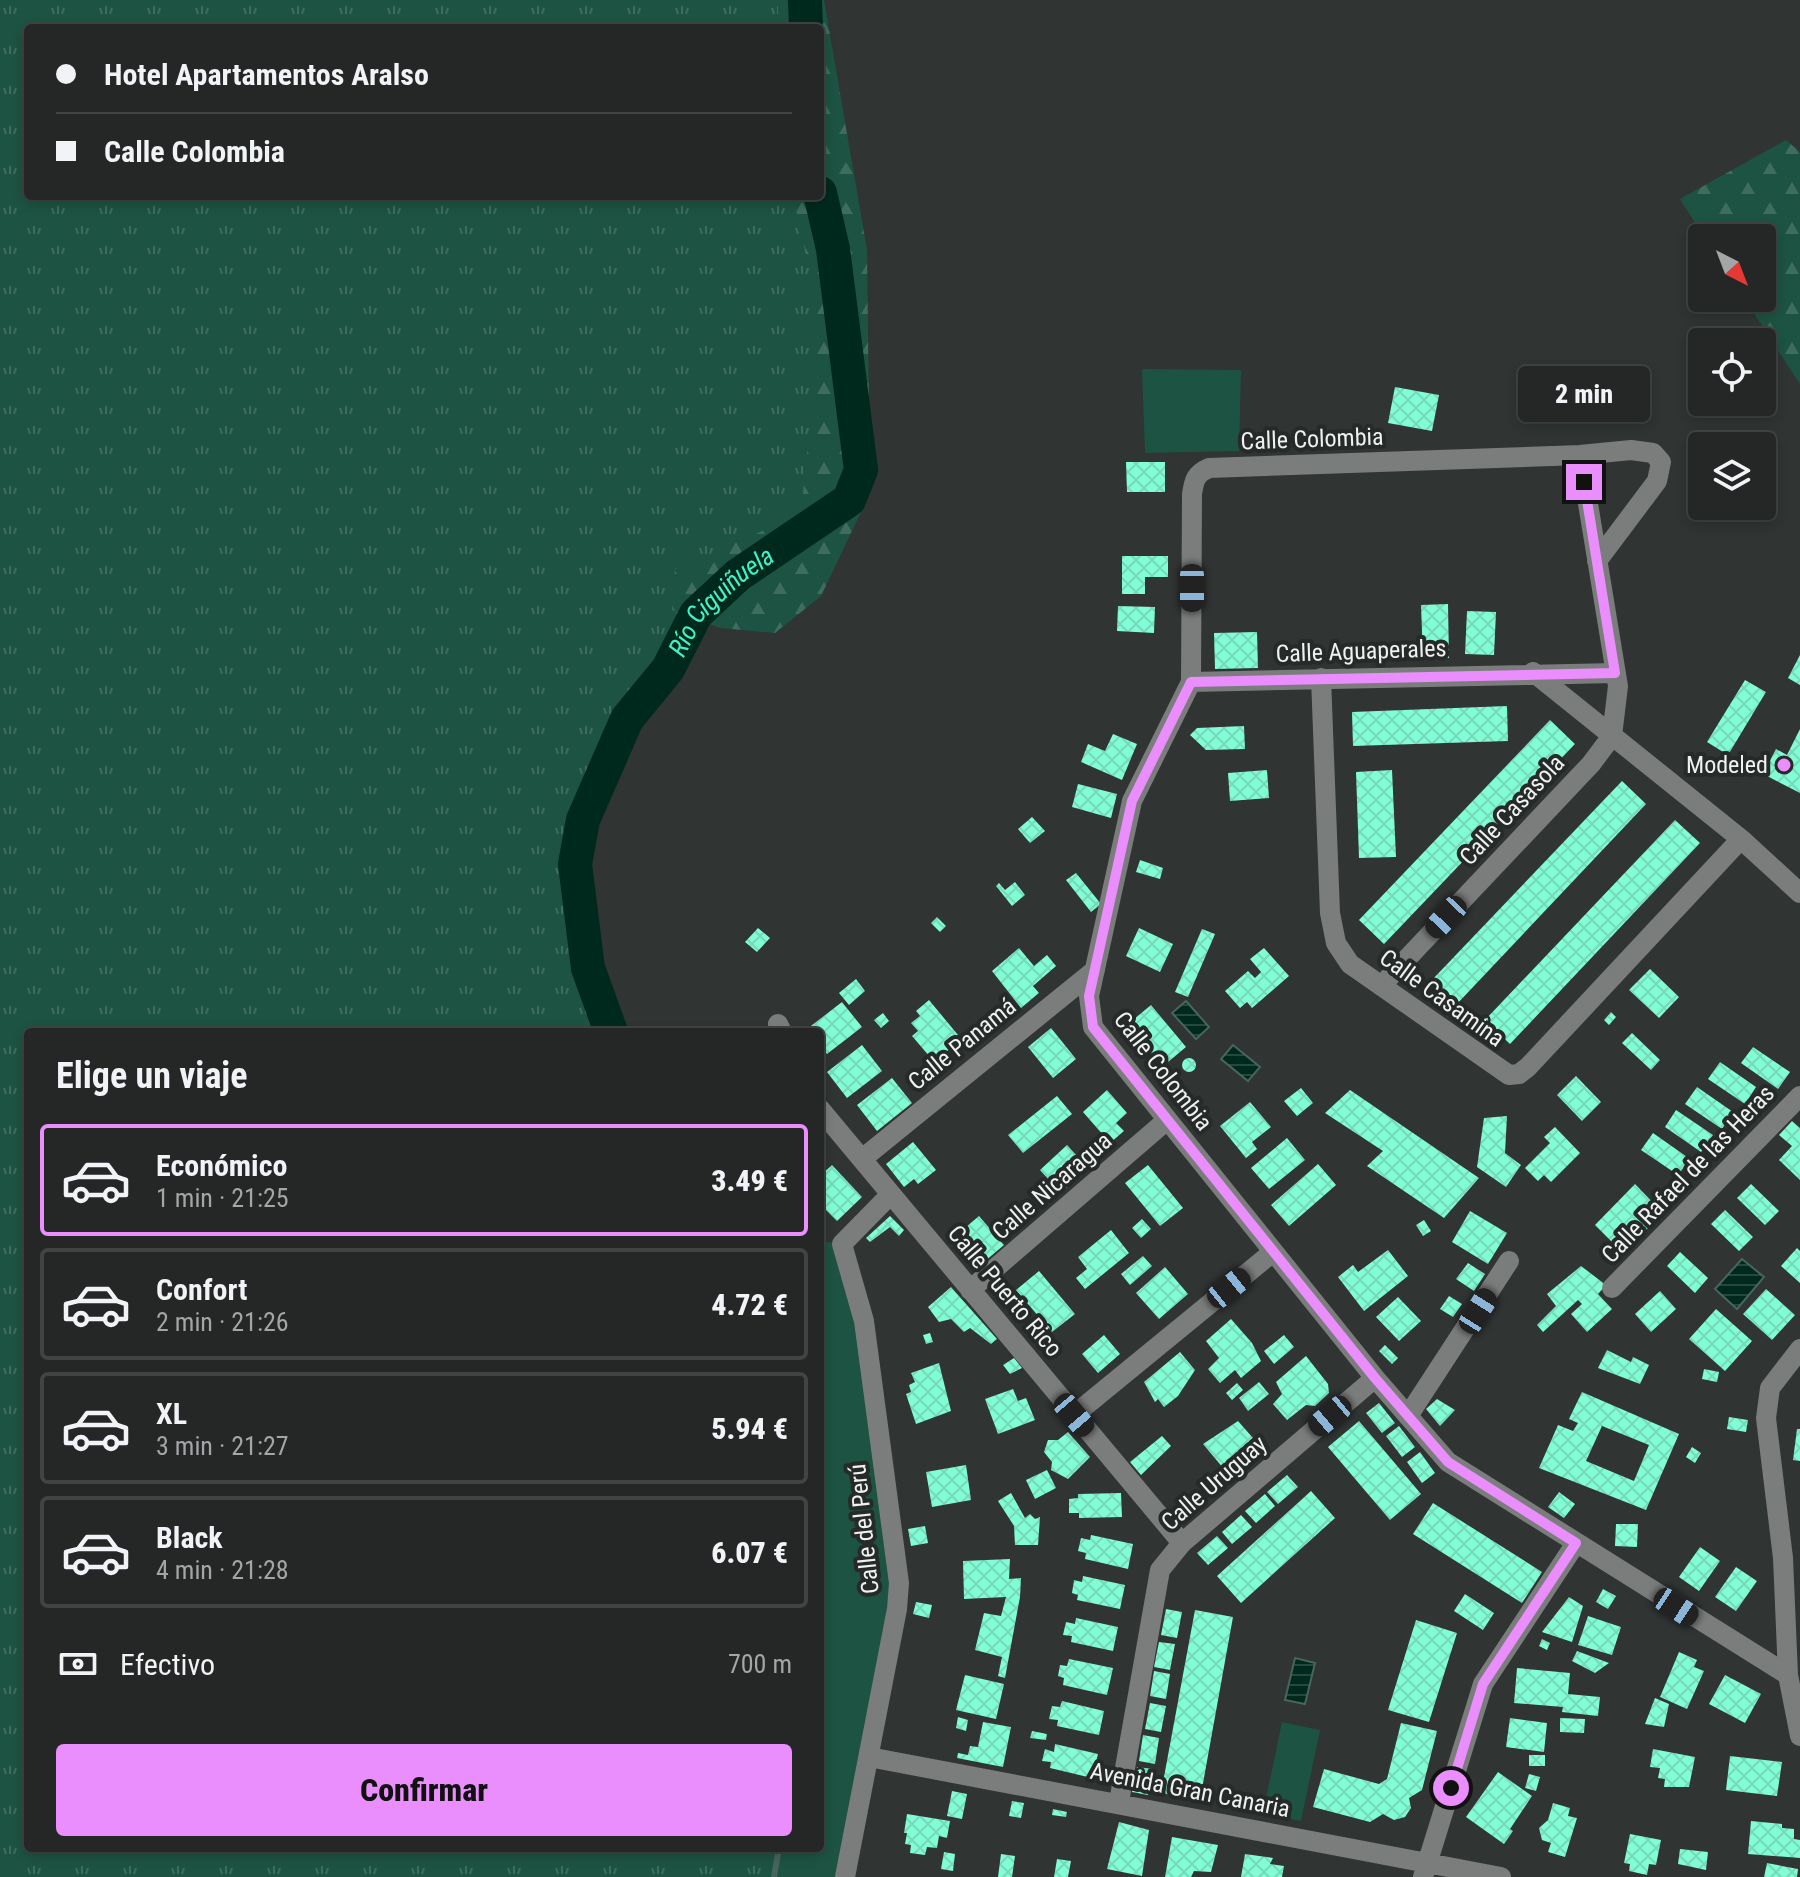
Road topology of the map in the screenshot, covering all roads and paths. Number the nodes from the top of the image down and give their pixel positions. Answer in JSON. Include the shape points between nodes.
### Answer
{"nodes":[{"id":1,"x":1580,"y":455,"type":"junction"},
{"id":2,"x":1597,"y":561,"type":"junction"},
{"id":3,"x":1533,"y":672,"type":"junction"},
{"id":4,"x":1589,"y":673,"type":"junction"},
{"id":5,"x":1615,"y":673,"type":"junction"},
{"id":6,"x":1321,"y":678,"type":"junction"},
{"id":7,"x":1191,"y":682,"type":"junction"},
{"id":8,"x":1584,"y":713,"type":"junction"},
{"id":9,"x":1612,"y":736,"type":"junction"},
{"id":10,"x":1741,"y":839,"type":"junction"},
{"id":11,"x":1800,"y":893,"type":"edge"},
{"id":12,"x":1095,"y":970,"type":"junction"},
{"id":13,"x":1381,"y":986,"type":"junction"},
{"id":14,"x":1800,"y":1096,"type":"edge"},
{"id":15,"x":824,"y":1114,"type":"edge"},
{"id":16,"x":1167,"y":1120,"type":"junction"},
{"id":17,"x":862,"y":1159,"type":"junction"},
{"id":18,"x":890,"y":1195,"type":"junction"},
{"id":19,"x":1273,"y":1252,"type":"junction"},
{"id":20,"x":1509,"y":1261,"type":"dead end"},
{"id":21,"x":1612,"y":1288,"type":"dead end"},
{"id":22,"x":970,"y":1290,"type":"junction"},
{"id":23,"x":1800,"y":1349,"type":"edge"},
{"id":24,"x":1375,"y":1378,"type":"junction"},
{"id":25,"x":1074,"y":1415,"type":"junction"},
{"id":26,"x":1408,"y":1416,"type":"junction"},
{"id":27,"x":1182,"y":1543,"type":"junction"},
{"id":28,"x":1576,"y":1543,"type":"junction"},
{"id":29,"x":1783,"y":1558,"type":"junction"},
{"id":30,"x":1800,"y":1632,"type":"edge"},
{"id":31,"x":1794,"y":1648,"type":"edge"},
{"id":32,"x":1751,"y":1655,"type":"junction"},
{"id":33,"x":1788,"y":1675,"type":"junction"},
{"id":34,"x":1800,"y":1736,"type":"edge"},
{"id":35,"x":869,"y":1757,"type":"junction"},
{"id":36,"x":1119,"y":1802,"type":"junction"},
{"id":37,"x":1425,"y":1870,"type":"edge"},
{"id":38,"x":845,"y":1877,"type":"edge"},
{"id":39,"x":1501,"y":1877,"type":"edge"}],
"edges":[{"from":1,"to":2,"type":"street"},
{"from":1,"to":2,"type":"street","name":"Calle Colombia","via":[[1644,451],[1661,462],[1657,481]]},
{"from":1,"to":7,"type":"street","name":"Calle Colombia","via":[[1200,472],[1192,494]]},
{"from":2,"to":5,"type":"street"},
{"from":3,"to":4,"type":"street","name":"Calle Aguaperales"},
{"from":3,"to":6,"type":"street","name":"Calle Aguaperales"},
{"from":3,"to":8,"type":"street"},
{"from":4,"to":5,"type":"street","name":"Calle Aguaperales"},
{"from":4,"to":8,"type":"street","via":[[1579,689]]},
{"from":5,"to":9,"type":"street","via":[[1618,700]]},
{"from":6,"to":7,"type":"street","name":"Calle Aguaperales"},
{"from":6,"to":13,"type":"street","name":"Calle Casamina","via":[[1330,913],[1336,943],[1350,964]]},
{"from":7,"to":12,"type":"street","name":"Calle Colombia","via":[[1132,801]]},
{"from":8,"to":9,"type":"street"},
{"from":9,"to":10,"type":"street"},
{"from":9,"to":13,"type":"street","name":"Calle Casasola"},
{"from":10,"to":11,"type":"street"},
{"from":10,"to":13,"type":"street","name":"Calle Casamina","via":[[1519,1074],[1501,1072]]},
{"from":12,"to":16,"type":"street","name":"Calle Colombia","via":[[1089,996],[1093,1027]]},
{"from":12,"to":17,"type":"street","name":"Calle Panamá"},
{"from":14,"to":21,"type":"street","name":"Calle Rafael de las Heras"},
{"from":15,"to":17,"type":"street","name":"Calle Puerto Rico"},
{"from":16,"to":19,"type":"street","name":"Calle Colombia"},
{"from":16,"to":22,"type":"street","name":"Calle Nicaragua"},
{"from":17,"to":18,"type":"street","name":"Calle Puerto Rico"},
{"from":18,"to":22,"type":"street","name":"Calle Puerto Rico"},
{"from":18,"to":35,"type":"street","name":"Calle del Perú","via":[[842,1244],[864,1321],[899,1583]]},
{"from":19,"to":24,"type":"street","name":"Calle Colombia"},
{"from":19,"to":25,"type":"street"},
{"from":20,"to":26,"type":"street"},
{"from":22,"to":25,"type":"street","name":"Calle Puerto Rico"},
{"from":23,"to":29,"type":"street","via":[[1774,1381],[1766,1404]]},
{"from":24,"to":26,"type":"street","name":"Calle Colombia"},
{"from":24,"to":27,"type":"street","name":"Calle Uruguay"},
{"from":25,"to":27,"type":"street","name":"Calle Puerto Rico"},
{"from":26,"to":28,"type":"street","name":"Calle Colombia","via":[[1448,1462]]},
{"from":27,"to":36,"type":"street","name":"Calle Uruguay","via":[[1160,1570]]},
{"from":28,"to":32,"type":"street","name":"Calle Colombia"},
{"from":28,"to":37,"type":"street","via":[[1483,1684]]},
{"from":29,"to":30,"type":"street"},
{"from":29,"to":31,"type":"street"},
{"from":31,"to":32,"type":"street"},
{"from":31,"to":33,"type":"street"},
{"from":32,"to":33,"type":"street","name":"Calle Colombia"},
{"from":33,"to":34,"type":"street"},
{"from":35,"to":36,"type":"street","name":"Avenida Gran Canaria"},
{"from":35,"to":38,"type":"street","name":"Calle del Perú"},
{"from":36,"to":37,"type":"street","name":"Avenida Gran Canaria"},
{"from":37,"to":39,"type":"street","name":"Avenida Gran Canaria"}]}
